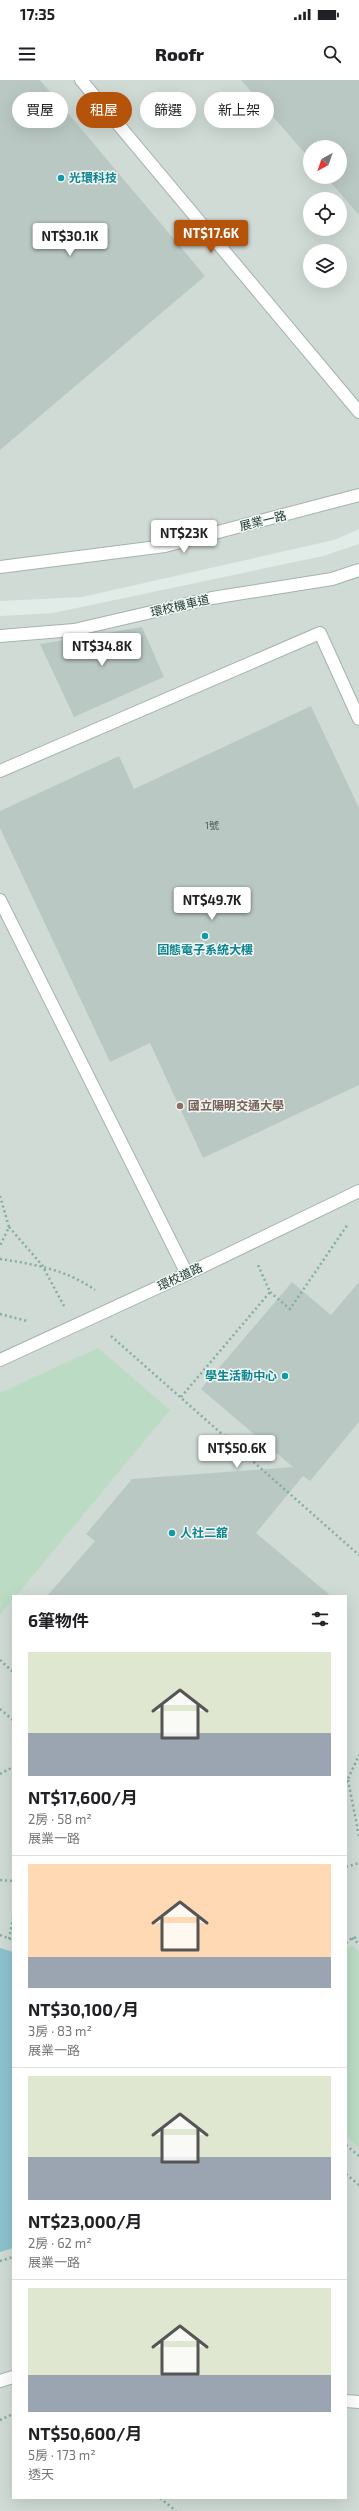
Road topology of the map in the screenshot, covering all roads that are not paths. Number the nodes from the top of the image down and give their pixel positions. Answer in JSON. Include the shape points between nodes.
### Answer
{"nodes":[{"id":1,"x":81,"y":80,"type":"edge"},
{"id":2,"x":359,"y":412,"type":"edge"},
{"id":3,"x":359,"y":495,"type":"edge"},
{"id":4,"x":0,"y":567,"type":"edge"},
{"id":5,"x":359,"y":570,"type":"edge"},
{"id":6,"x":0,"y":636,"type":"edge"},
{"id":7,"x":359,"y":719,"type":"edge"},
{"id":8,"x":0,"y":771,"type":"edge"},
{"id":9,"x":0,"y":900,"type":"edge"},
{"id":10,"x":359,"y":1190,"type":"edge"},
{"id":11,"x":187,"y":1274,"type":"junction"},
{"id":12,"x":0,"y":1360,"type":"edge"},
{"id":13,"x":12,"y":2377,"type":"edge"},
{"id":14,"x":0,"y":2381,"type":"edge"},
{"id":15,"x":347,"y":2401,"type":"edge"},
{"id":16,"x":359,"y":2402,"type":"edge"}],
"edges":[{"from":1,"to":2,"type":"street"},
{"from":3,"to":4,"type":"street","name":"展業一路","via":[[165,546]]},
{"from":5,"to":6,"type":"street","name":"環校機車道","via":[[332,579],[212,598],[74,630]]},
{"from":7,"to":8,"type":"street","via":[[320,633]]},
{"from":9,"to":11,"type":"street"},
{"from":10,"to":11,"type":"street","name":"環校道路"},
{"from":11,"to":12,"type":"street","name":"環校道路"},
{"from":13,"to":14,"type":"street"},
{"from":15,"to":16,"type":"street"}]}
